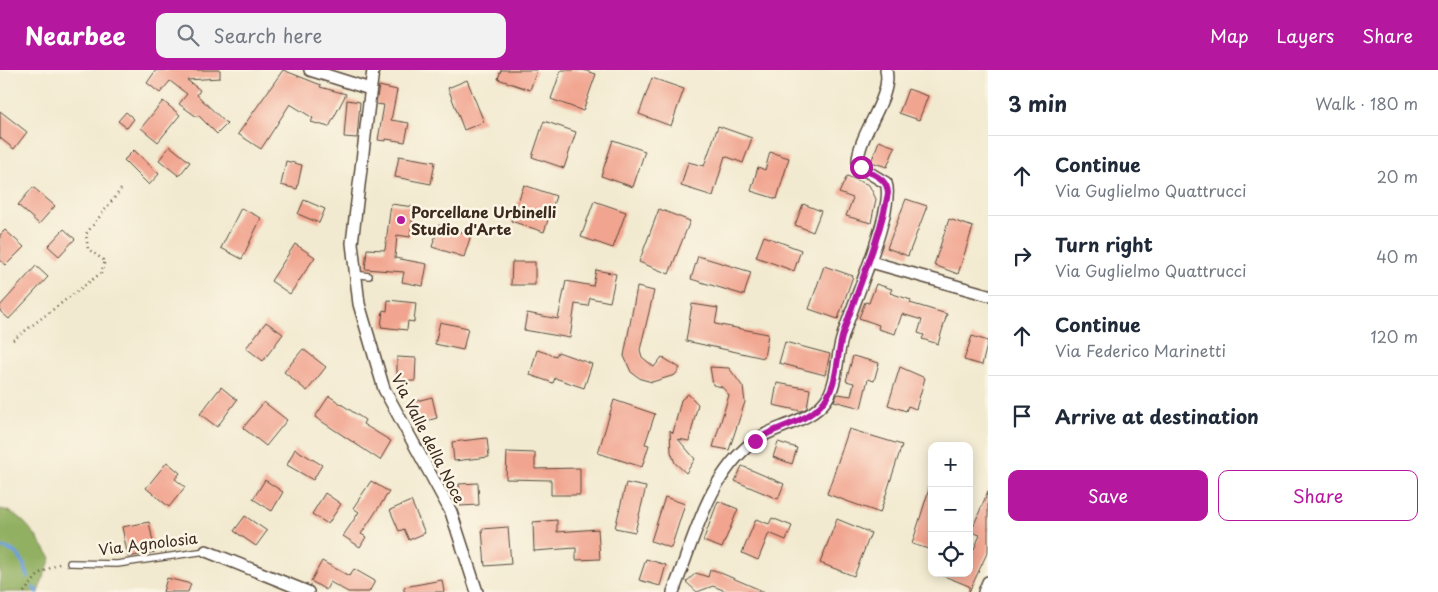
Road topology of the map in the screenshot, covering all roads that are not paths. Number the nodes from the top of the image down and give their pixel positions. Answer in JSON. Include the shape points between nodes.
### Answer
{"nodes":[{"id":1,"x":310,"y":70,"type":"edge"},
{"id":2,"x":374,"y":70,"type":"edge"},
{"id":3,"x":886,"y":70,"type":"edge"},
{"id":4,"x":370,"y":89,"type":"junction"},
{"id":5,"x":870,"y":262,"type":"junction"},
{"id":6,"x":354,"y":274,"type":"junction"},
{"id":7,"x":369,"y":276,"type":"dead end"},
{"id":8,"x":988,"y":295,"type":"edge"},
{"id":9,"x":206,"y":551,"type":"joint"},
{"id":10,"x":70,"y":563,"type":"road end"},
{"id":11,"x":988,"y":582,"type":"edge"},
{"id":12,"x":308,"y":592,"type":"edge"},
{"id":13,"x":477,"y":592,"type":"edge"},
{"id":14,"x":673,"y":592,"type":"edge"},
{"id":15,"x":984,"y":592,"type":"edge"}],
"edges":[{"from":1,"to":4,"type":"street"},
{"from":2,"to":4,"type":"street","name":"Via Valle della Noce"},
{"from":3,"to":5,"type":"street","via":[[887,83],[858,158],[861,167],[882,179],[888,187]]},
{"from":4,"to":6,"type":"street","name":"Via Valle della Noce","via":[[352,243]]},
{"from":5,"to":8,"type":"street"},
{"from":5,"to":14,"type":"street","via":[[842,336],[828,397],[810,414],[755,441],[725,471],[712,492]]},
{"from":6,"to":7,"type":"lane"},
{"from":6,"to":13,"type":"street","name":"Via Valle della Noce","via":[[359,304],[384,389],[451,512]]},
{"from":9,"to":10,"type":"lane","name":"Via Agnolosia","via":[[117,564]]},
{"from":9,"to":12,"type":"street","name":"Via Agnolosia"},
{"from":11,"to":15,"type":"street"}]}
